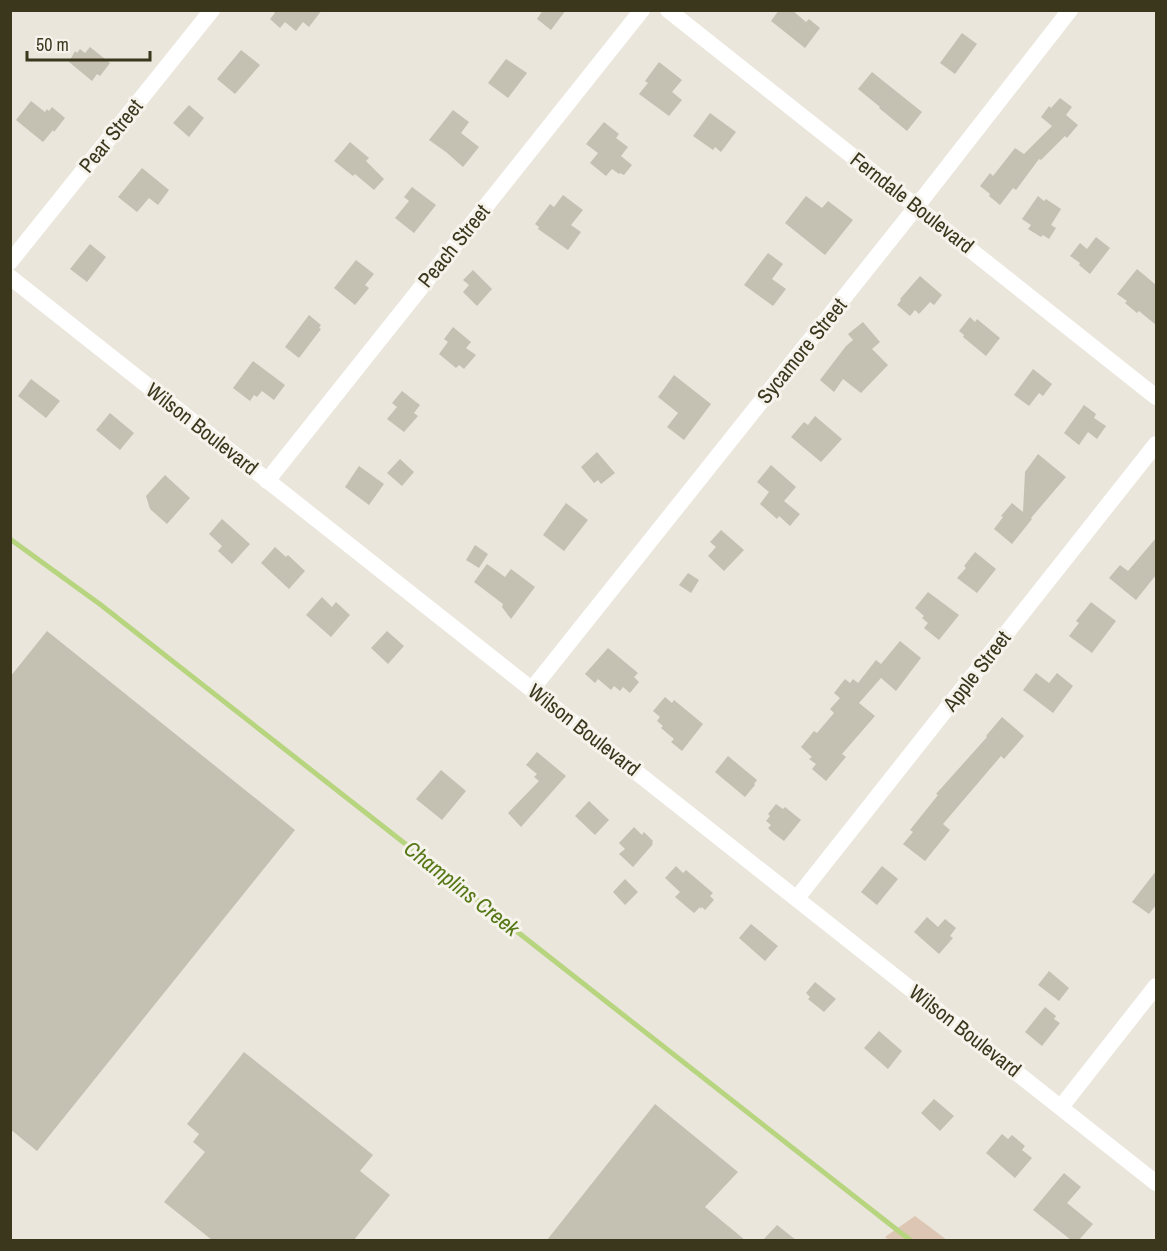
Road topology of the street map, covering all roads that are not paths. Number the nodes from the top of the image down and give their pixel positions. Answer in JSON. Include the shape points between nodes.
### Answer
{"nodes":[{"id":1,"x":212,"y":10,"type":"edge"},
{"id":2,"x":642,"y":10,"type":"edge"},
{"id":3,"x":668,"y":10,"type":"edge"},
{"id":4,"x":1070,"y":10,"type":"edge"},
{"id":5,"x":916,"y":207,"type":"junction"},
{"id":6,"x":10,"y":262,"type":"edge"},
{"id":7,"x":10,"y":277,"type":"edge"},
{"id":8,"x":1156,"y":396,"type":"edge"},
{"id":9,"x":1156,"y":444,"type":"edge"},
{"id":10,"x":267,"y":481,"type":"junction"},
{"id":11,"x":532,"y":689,"type":"junction"},
{"id":12,"x":797,"y":898,"type":"junction"},
{"id":13,"x":1156,"y":986,"type":"edge"},
{"id":14,"x":1061,"y":1107,"type":"junction"},
{"id":15,"x":1156,"y":1183,"type":"edge"}],
"edges":[{"from":1,"to":6,"type":"street","name":"Pear Street"},
{"from":2,"to":10,"type":"street","name":"Peach Street"},
{"from":3,"to":5,"type":"street","name":"Ferndale Boulevard"},
{"from":4,"to":5,"type":"street","name":"Sycamore Street"},
{"from":5,"to":8,"type":"street","name":"Ferndale Boulevard"},
{"from":5,"to":11,"type":"street","name":"Sycamore Street"},
{"from":7,"to":10,"type":"street","name":"Wilson Boulevard"},
{"from":9,"to":12,"type":"street","name":"Apple Street"},
{"from":10,"to":11,"type":"street","name":"Wilson Boulevard"},
{"from":11,"to":12,"type":"street","name":"Wilson Boulevard"},
{"from":12,"to":14,"type":"street","name":"Wilson Boulevard"},
{"from":13,"to":14,"type":"street"},
{"from":14,"to":15,"type":"street","name":"Wilson Boulevard"}]}
